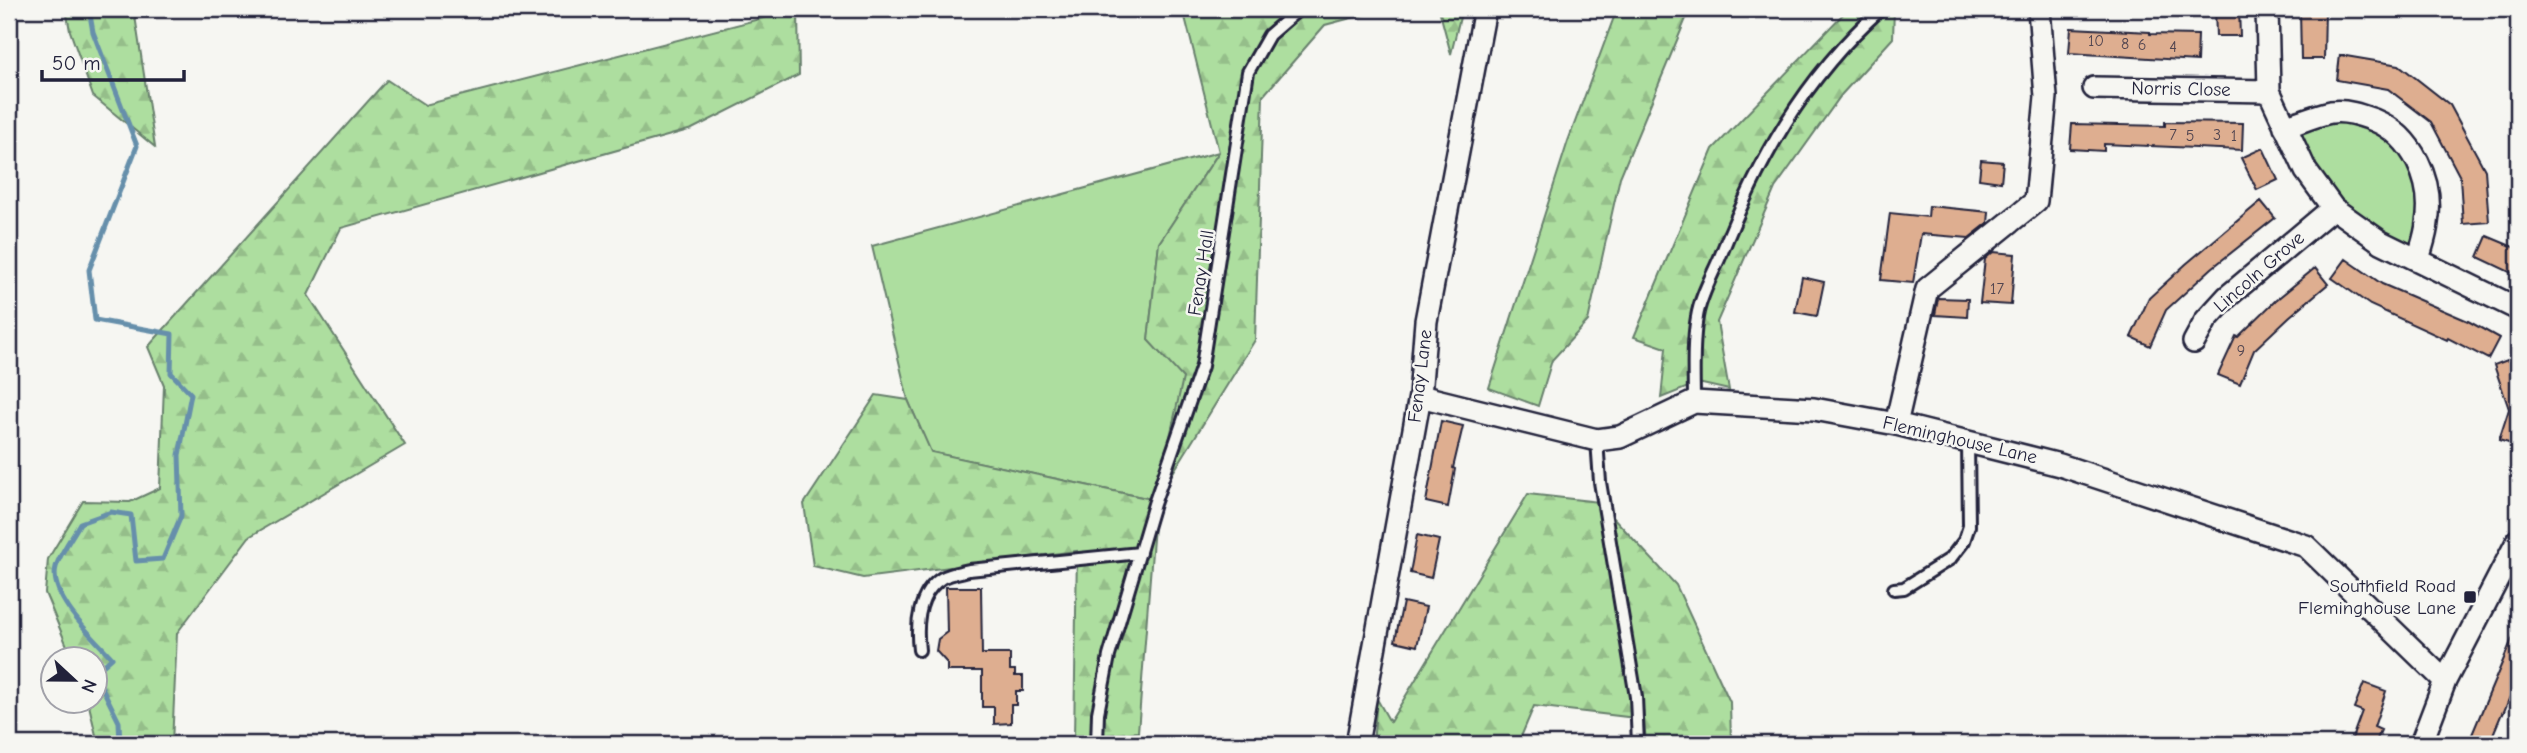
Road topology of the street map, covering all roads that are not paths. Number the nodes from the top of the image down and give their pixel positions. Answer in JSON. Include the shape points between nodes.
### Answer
{"nodes":[{"id":1,"x":1299,"y":9,"type":"edge"},
{"id":2,"x":1485,"y":9,"type":"edge"},
{"id":3,"x":1881,"y":9,"type":"edge"},
{"id":4,"x":2039,"y":9,"type":"edge"},
{"id":5,"x":2267,"y":9,"type":"edge"},
{"id":6,"x":2094,"y":88,"type":"dead end"},
{"id":7,"x":2269,"y":91,"type":"junction"},
{"id":8,"x":2284,"y":127,"type":"junction"},
{"id":9,"x":2333,"y":208,"type":"junction"},
{"id":10,"x":2418,"y":260,"type":"junction"},
{"id":11,"x":2518,"y":309,"type":"edge"},
{"id":12,"x":2193,"y":342,"type":"dead end"},
{"id":13,"x":1420,"y":396,"type":"junction"},
{"id":14,"x":1694,"y":402,"type":"junction"},
{"id":15,"x":1896,"y":424,"type":"junction"},
{"id":16,"x":1597,"y":440,"type":"junction"},
{"id":17,"x":1968,"y":442,"type":"junction"},
{"id":18,"x":2518,"y":540,"type":"edge"},
{"id":19,"x":1140,"y":552,"type":"junction"},
{"id":20,"x":1894,"y":589,"type":"dead end"},
{"id":21,"x":919,"y":650,"type":"dead end"},
{"id":22,"x":2445,"y":681,"type":"junction"},
{"id":23,"x":1097,"y":744,"type":"edge"},
{"id":24,"x":1357,"y":744,"type":"edge"},
{"id":25,"x":1638,"y":744,"type":"edge"},
{"id":26,"x":2421,"y":744,"type":"edge"}],
"edges":[{"from":1,"to":19,"type":"lane","name":"Fenay Hall","via":[[1269,35],[1248,72],[1202,366]]},
{"from":2,"to":13,"type":"street","name":"Fenay Lane","via":[[1426,321]]},
{"from":3,"to":14,"type":"lane","via":[[1825,64],[1779,132],[1749,188],[1697,314]]},
{"from":4,"to":15,"type":"street","via":[[2046,97],[2036,201],[1927,289]]},
{"from":5,"to":7,"type":"street"},
{"from":6,"to":7,"type":"street","name":"Norris Close"},
{"from":7,"to":8,"type":"street"},
{"from":8,"to":9,"type":"street","via":[[2306,172]]},
{"from":8,"to":10,"type":"street","via":[[2333,112],[2356,113],[2399,135],[2415,155],[2428,201],[2428,222]]},
{"from":9,"to":10,"type":"street","via":[[2381,242]]},
{"from":9,"to":12,"type":"street","name":"Lincoln Grove","via":[[2227,297]]},
{"from":10,"to":11,"type":"street"},
{"from":13,"to":16,"type":"street","name":"Fleminghouse Lane"},
{"from":13,"to":24,"type":"street","name":"Fenay Lane"},
{"from":14,"to":15,"type":"street","name":"Fleminghouse Lane","via":[[1814,409]]},
{"from":14,"to":16,"type":"street","name":"Fleminghouse Lane","via":[[1620,437]]},
{"from":15,"to":17,"type":"street","name":"Fleminghouse Lane"},
{"from":16,"to":25,"type":"lane","via":[[1636,697]]},
{"from":17,"to":20,"type":"lane","via":[[1969,526],[1964,541],[1950,559],[1904,588]]},
{"from":17,"to":22,"type":"street","name":"Fleminghouse Lane","via":[[2060,465],[2306,546]]},
{"from":18,"to":22,"type":"street"},
{"from":19,"to":21,"type":"lane","via":[[969,570],[943,577],[931,588],[918,615]]},
{"from":19,"to":23,"type":"lane","name":"Fenay Hall","via":[[1109,656]]},
{"from":22,"to":26,"type":"street"}]}
